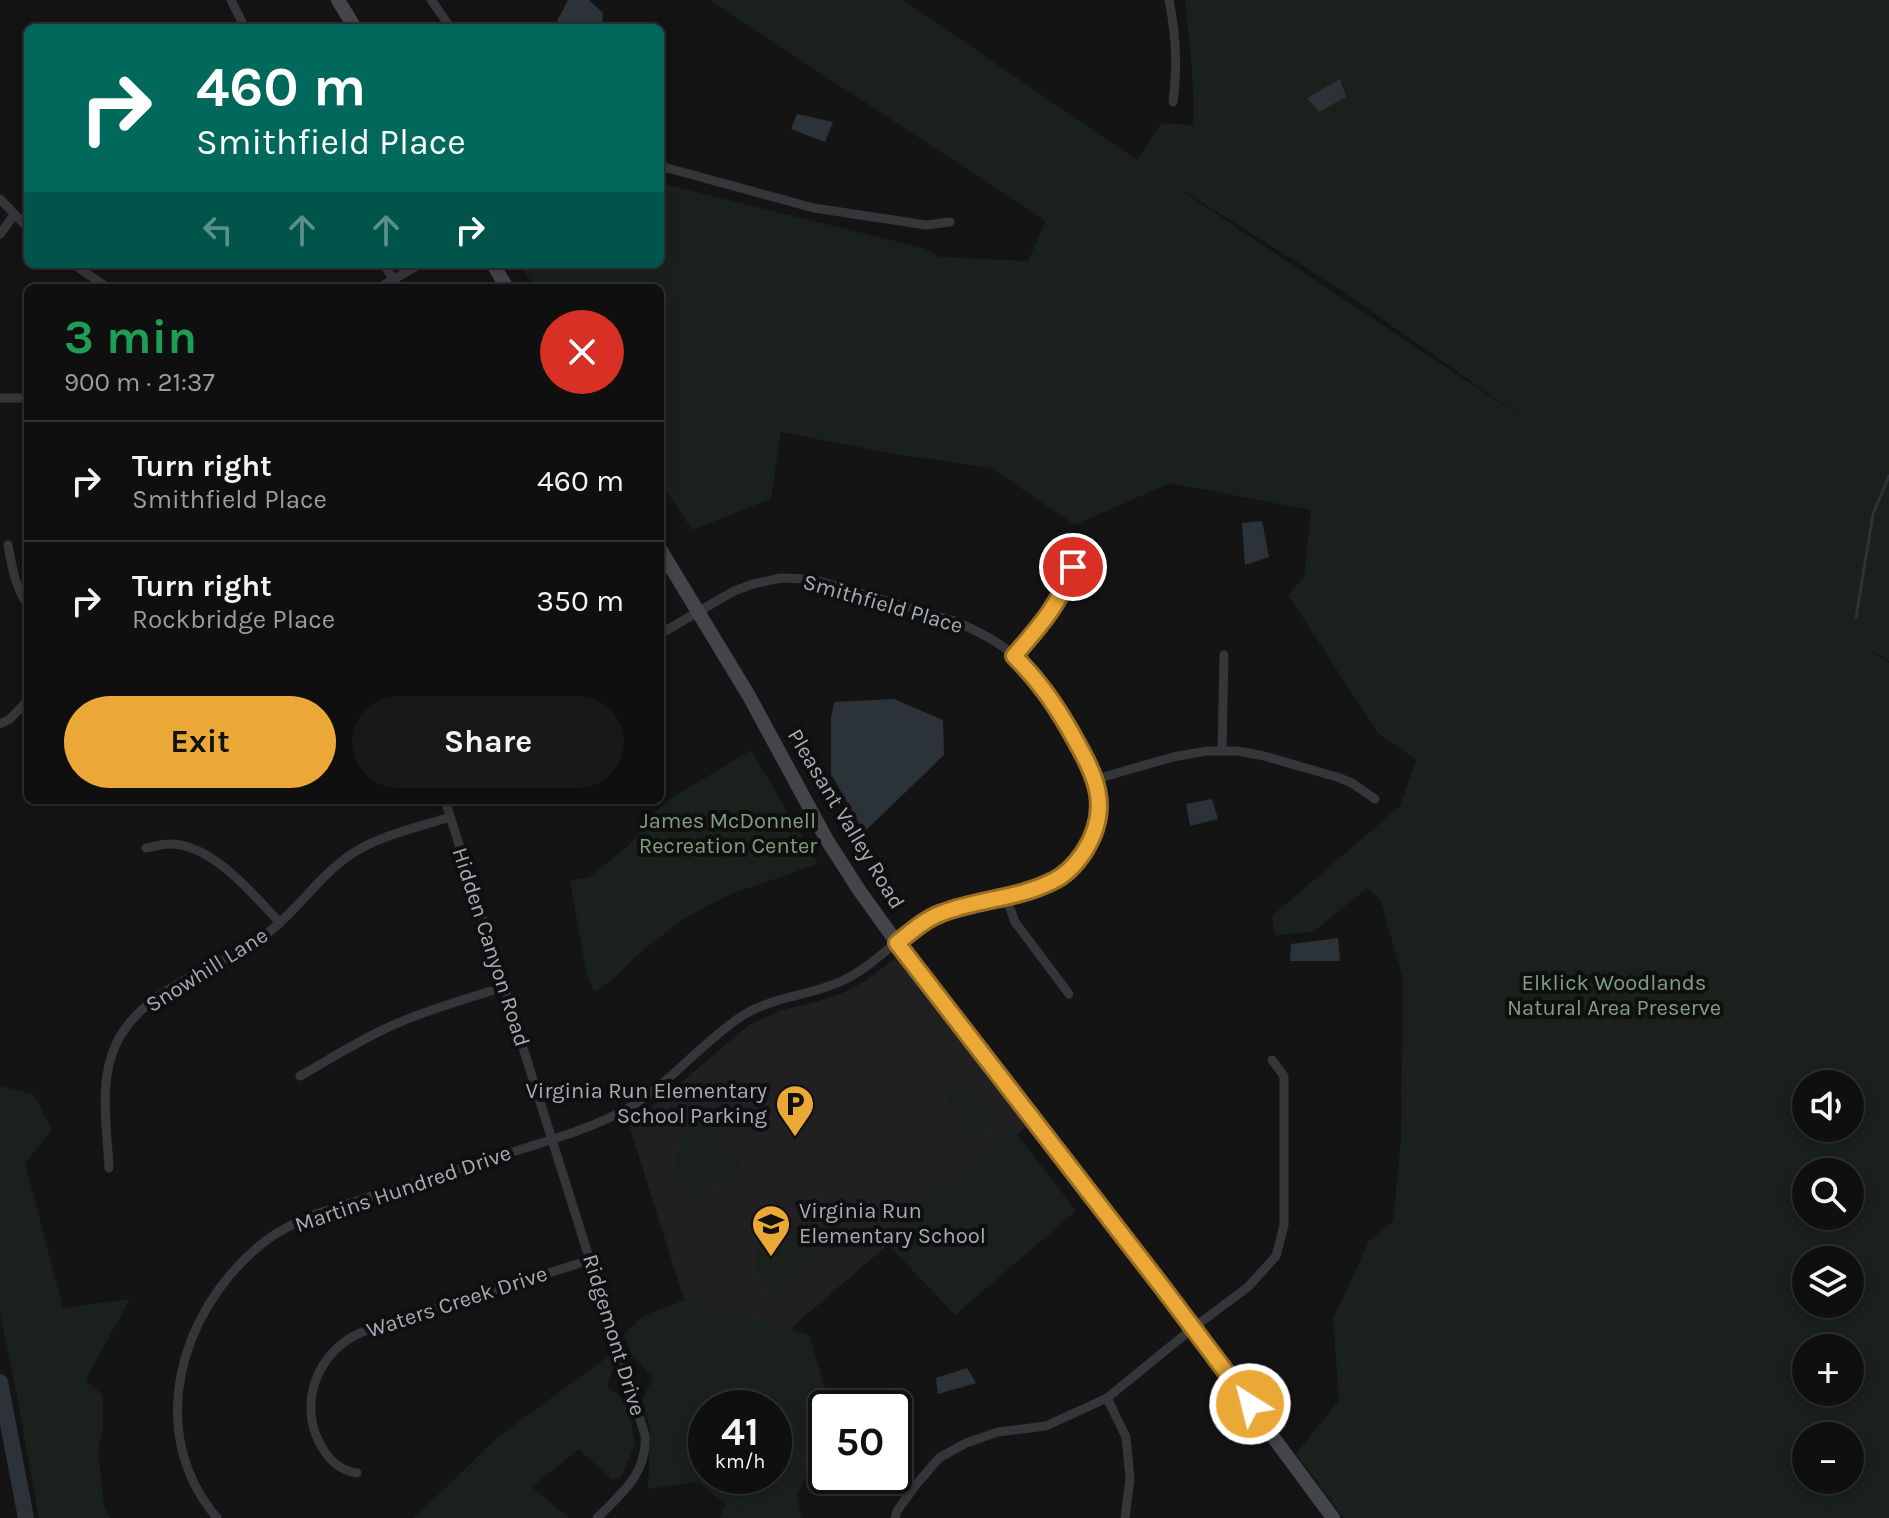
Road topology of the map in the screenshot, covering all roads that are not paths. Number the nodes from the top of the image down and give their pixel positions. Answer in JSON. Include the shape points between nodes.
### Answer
{"nodes":[{"id":1,"x":231,"y":0,"type":"edge"},
{"id":2,"x":338,"y":0,"type":"edge"},
{"id":3,"x":431,"y":0,"type":"edge"},
{"id":4,"x":1169,"y":0,"type":"edge"},
{"id":5,"x":243,"y":24,"type":"edge"},
{"id":6,"x":353,"y":24,"type":"edge"},
{"id":7,"x":448,"y":24,"type":"edge"},
{"id":8,"x":1173,"y":102,"type":"dead end"},
{"id":9,"x":664,"y":167,"type":"edge"},
{"id":10,"x":0,"y":199,"type":"edge"},
{"id":11,"x":14,"y":215,"type":"junction"},
{"id":12,"x":950,"y":222,"type":"dead end"},
{"id":13,"x":24,"y":224,"type":"edge"},
{"id":14,"x":0,"y":234,"type":"edge"},
{"id":15,"x":79,"y":268,"type":"edge"},
{"id":16,"x":415,"y":268,"type":"edge"},
{"id":17,"x":102,"y":284,"type":"edge"},
{"id":18,"x":396,"y":284,"type":"edge"},
{"id":19,"x":0,"y":398,"type":"edge"},
{"id":20,"x":24,"y":398,"type":"edge"},
{"id":21,"x":8,"y":545,"type":"dead end"},
{"id":22,"x":664,"y":556,"type":"edge"},
{"id":23,"x":1073,"y":567,"type":"dead end"},
{"id":24,"x":24,"y":598,"type":"edge"},
{"id":25,"x":698,"y":612,"type":"junction"},
{"id":26,"x":664,"y":632,"type":"edge"},
{"id":27,"x":1224,"y":655,"type":"dead end"},
{"id":28,"x":1014,"y":656,"type":"junction"},
{"id":29,"x":24,"y":704,"type":"edge"},
{"id":30,"x":0,"y":724,"type":"edge"},
{"id":31,"x":1222,"y":751,"type":"junction"},
{"id":32,"x":1096,"y":779,"type":"junction"},
{"id":33,"x":1375,"y":799,"type":"dead end"},
{"id":34,"x":446,"y":804,"type":"edge"},
{"id":35,"x":450,"y":817,"type":"junction"},
{"id":36,"x":146,"y":848,"type":"dead end"},
{"id":37,"x":1006,"y":897,"type":"junction"},
{"id":38,"x":280,"y":923,"type":"junction"},
{"id":39,"x":897,"y":943,"type":"junction"},
{"id":40,"x":504,"y":987,"type":"junction"},
{"id":41,"x":1069,"y":994,"type":"dead end"},
{"id":42,"x":1272,"y":1060,"type":"dead end"},
{"id":43,"x":300,"y":1076,"type":"dead end"},
{"id":44,"x":552,"y":1139,"type":"junction"},
{"id":45,"x":109,"y":1168,"type":"dead end"},
{"id":46,"x":590,"y":1260,"type":"junction"},
{"id":47,"x":1193,"y":1328,"type":"junction"},
{"id":48,"x":1107,"y":1398,"type":"junction"},
{"id":49,"x":357,"y":1473,"type":"dead end"},
{"id":50,"x":1128,"y":1517,"type":"edge"},
{"id":51,"x":217,"y":1518,"type":"edge"},
{"id":52,"x":597,"y":1518,"type":"edge"},
{"id":53,"x":895,"y":1518,"type":"edge"},
{"id":54,"x":1333,"y":1518,"type":"edge"}],
"edges":[{"from":1,"to":5,"type":"street"},
{"from":2,"to":6,"type":"main road"},
{"from":3,"to":7,"type":"street"},
{"from":4,"to":8,"type":"street","via":[[1177,62]]},
{"from":9,"to":12,"type":"street","via":[[814,208],[926,225]]},
{"from":10,"to":11,"type":"street"},
{"from":11,"to":13,"type":"street"},
{"from":11,"to":14,"type":"street"},
{"from":15,"to":17,"type":"street"},
{"from":16,"to":18,"type":"street"},
{"from":19,"to":20,"type":"street"},
{"from":21,"to":24,"type":"street"},
{"from":22,"to":25,"type":"main road","name":"Pleasant Valley Road"},
{"from":23,"to":28,"type":"street","via":[[1059,599]]},
{"from":25,"to":26,"type":"street","name":"Smithfield Place"},
{"from":25,"to":28,"type":"street","name":"Smithfield Place","via":[[753,584],[808,579],[954,621]]},
{"from":25,"to":39,"type":"main road","name":"Pleasant Valley Road","via":[[827,840]]},
{"from":27,"to":31,"type":"street"},
{"from":28,"to":32,"type":"street","name":"Smithfield Place","via":[[1049,696]]},
{"from":29,"to":30,"type":"street"},
{"from":31,"to":32,"type":"street","via":[[1173,757]]},
{"from":31,"to":33,"type":"street","via":[[1264,756],[1337,777]]},
{"from":32,"to":37,"type":"street","name":"Smithfield Place","via":[[1098,819],[1080,858],[1051,882]]},
{"from":34,"to":35,"type":"street","name":"Hidden Canyon Road"},
{"from":35,"to":38,"type":"street","name":"Snowhill Lane","via":[[354,853]]},
{"from":35,"to":40,"type":"street","name":"Hidden Canyon Road"},
{"from":36,"to":38,"type":"street","via":[[170,844],[209,857],[238,878]]},
{"from":37,"to":39,"type":"street","name":"Smithfield Place","via":[[942,913]]},
{"from":37,"to":41,"type":"street","via":[[1015,922]]},
{"from":38,"to":45,"type":"street","name":"Snowhill Lane","via":[[161,995],[122,1033],[106,1080]]},
{"from":39,"to":44,"type":"street","name":"Martins Hundred Drive","via":[[843,980],[750,1012],[637,1103]]},
{"from":39,"to":47,"type":"main road","name":"Pleasant Valley Road"},
{"from":40,"to":43,"type":"street","via":[[395,1024]]},
{"from":40,"to":44,"type":"street","name":"Hidden Canyon Road"},
{"from":42,"to":47,"type":"street","via":[[1284,1076],[1284,1225],[1276,1256],[1248,1287]]},
{"from":44,"to":46,"type":"street","name":"Ridgemont Drive"},
{"from":44,"to":51,"type":"street","name":"Martins Hundred Drive","via":[[316,1214],[273,1236],[232,1273],[195,1332],[177,1391],[186,1465]]},
{"from":46,"to":49,"type":"street","name":"Waters Creek Drive","via":[[365,1331],[337,1347],[316,1379],[312,1420],[330,1459]]},
{"from":46,"to":52,"type":"street","name":"Ridgemont Drive","via":[[645,1443],[637,1475]]},
{"from":47,"to":48,"type":"street"},
{"from":47,"to":54,"type":"main road","name":"Pleasant Valley Road"},
{"from":48,"to":50,"type":"street","via":[[1126,1437]]},
{"from":48,"to":53,"type":"street","via":[[1046,1426],[998,1432],[939,1458]]}]}
